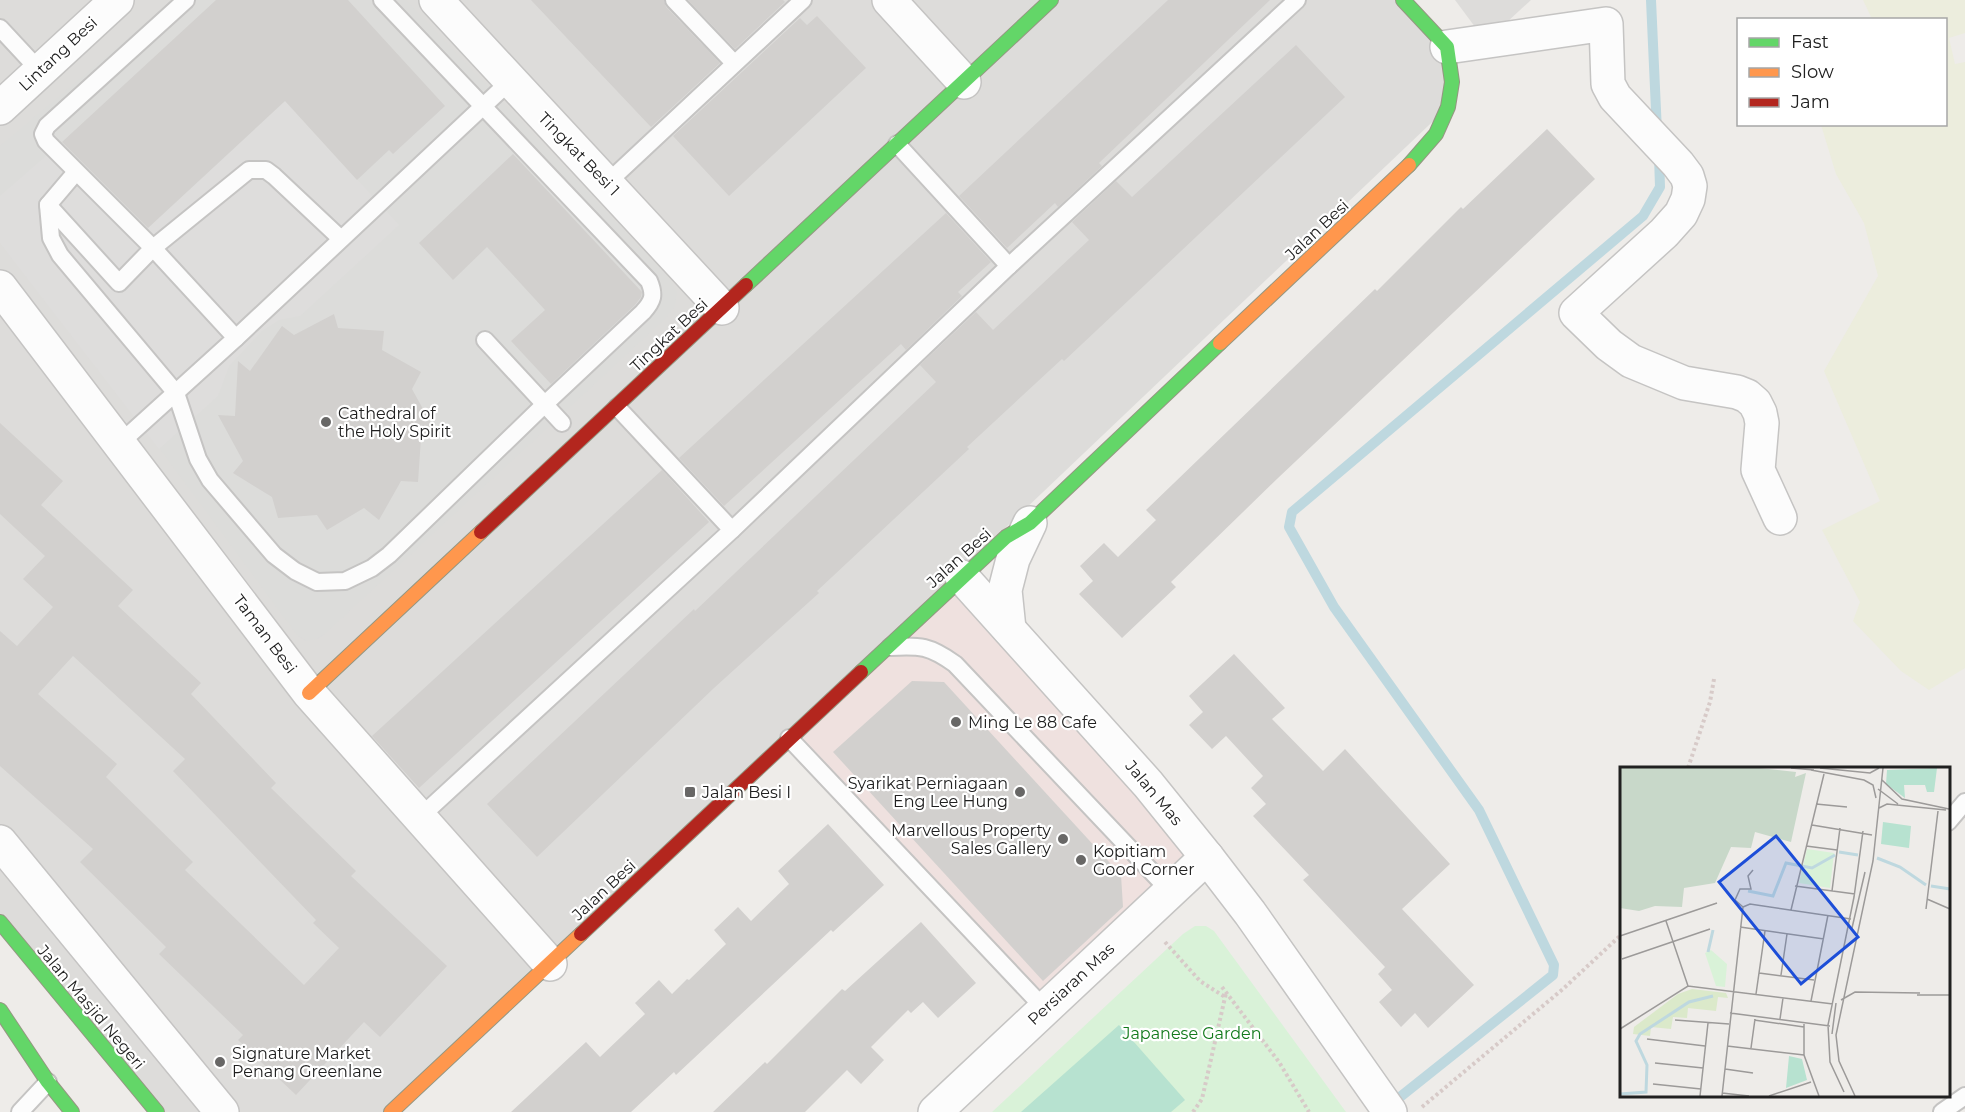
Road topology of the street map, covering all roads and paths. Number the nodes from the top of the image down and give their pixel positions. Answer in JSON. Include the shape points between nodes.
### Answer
{"nodes":[{"id":1,"x":117,"y":0,"type":"edge"},
{"id":2,"x":186,"y":0,"type":"edge"},
{"id":3,"x":382,"y":0,"type":"edge"},
{"id":4,"x":436,"y":0,"type":"edge"},
{"id":5,"x":674,"y":0,"type":"edge"},
{"id":6,"x":803,"y":0,"type":"edge"},
{"id":7,"x":888,"y":0,"type":"edge"},
{"id":8,"x":1051,"y":0,"type":"edge"},
{"id":9,"x":1297,"y":0,"type":"edge"},
{"id":10,"x":1403,"y":0,"type":"edge"},
{"id":11,"x":0,"y":28,"type":"edge"},
{"id":12,"x":1447,"y":47,"type":"junction"},
{"id":13,"x":734,"y":63,"type":"junction"},
{"id":14,"x":40,"y":71,"type":"junction"},
{"id":15,"x":510,"y":81,"type":"junction"},
{"id":16,"x":964,"y":81,"type":"junction"},
{"id":17,"x":481,"y":106,"type":"junction"},
{"id":18,"x":0,"y":108,"type":"edge"},
{"id":19,"x":897,"y":144,"type":"junction"},
{"id":20,"x":76,"y":172,"type":"junction"},
{"id":21,"x":607,"y":183,"type":"junction"},
{"id":22,"x":48,"y":205,"type":"junction"},
{"id":23,"x":340,"y":238,"type":"junction"},
{"id":24,"x":153,"y":248,"type":"junction"},
{"id":25,"x":1009,"y":266,"type":"junction"},
{"id":26,"x":0,"y":286,"type":"edge"},
{"id":27,"x":722,"y":308,"type":"junction"},
{"id":28,"x":236,"y":338,"type":"junction"},
{"id":29,"x":485,"y":340,"type":"dead end"},
{"id":30,"x":176,"y":393,"type":"junction"},
{"id":31,"x":545,"y":404,"type":"junction"},
{"id":32,"x":617,"y":407,"type":"junction"},
{"id":33,"x":562,"y":423,"type":"dead end"},
{"id":34,"x":120,"y":443,"type":"junction"},
{"id":35,"x":1780,"y":518,"type":"dead end"},
{"id":36,"x":1030,"y":523,"type":"junction"},
{"id":37,"x":732,"y":530,"type":"junction"},
{"id":38,"x":962,"y":577,"type":"junction"},
{"id":39,"x":1009,"y":629,"type":"junction"},
{"id":40,"x":886,"y":647,"type":"junction"},
{"id":41,"x":1714,"y":680,"type":"dead end"},
{"id":42,"x":309,"y":693,"type":"junction"},
{"id":43,"x":789,"y":738,"type":"junction"},
{"id":44,"x":1688,"y":767,"type":"edge"},
{"id":45,"x":1965,"y":802,"type":"edge"},
{"id":46,"x":419,"y":818,"type":"junction"},
{"id":47,"x":1950,"y":820,"type":"edge"},
{"id":48,"x":0,"y":842,"type":"edge"},
{"id":49,"x":1207,"y":856,"type":"junction"},
{"id":50,"x":1170,"y":891,"type":"junction"},
{"id":51,"x":1142,"y":917,"type":"junction"},
{"id":52,"x":0,"y":922,"type":"edge"},
{"id":53,"x":1620,"y":936,"type":"edge"},
{"id":54,"x":550,"y":964,"type":"junction"},
{"id":55,"x":1222,"y":987,"type":"dead end"},
{"id":56,"x":1226,"y":995,"type":"junction"},
{"id":57,"x":1045,"y":1009,"type":"junction"},
{"id":58,"x":0,"y":1010,"type":"edge"},
{"id":59,"x":48,"y":1082,"type":"junction"},
{"id":60,"x":1965,"y":1096,"type":"edge"},
{"id":61,"x":21,"y":1112,"type":"edge"},
{"id":62,"x":72,"y":1112,"type":"edge"},
{"id":63,"x":157,"y":1112,"type":"edge"},
{"id":64,"x":222,"y":1112,"type":"edge"},
{"id":65,"x":391,"y":1112,"type":"edge"},
{"id":66,"x":935,"y":1112,"type":"edge"},
{"id":67,"x":1193,"y":1112,"type":"edge"},
{"id":68,"x":1309,"y":1112,"type":"edge"},
{"id":69,"x":1390,"y":1112,"type":"edge"},
{"id":70,"x":1418,"y":1112,"type":"edge"},
{"id":71,"x":1942,"y":1112,"type":"edge"}],
"edges":[{"from":1,"to":14,"type":"street","name":"Lintang Besi"},
{"from":2,"to":20,"type":"lane","via":[[47,126],[43,134],[46,141]]},
{"from":3,"to":17,"type":"lane"},
{"from":4,"to":15,"type":"street","name":"Tingkat Besi 1"},
{"from":5,"to":13,"type":"lane"},
{"from":6,"to":13,"type":"lane"},
{"from":7,"to":16,"type":"street"},
{"from":8,"to":16,"type":"main road","name":"Tingkat Besi"},
{"from":9,"to":25,"type":"lane"},
{"from":10,"to":12,"type":"main road"},
{"from":11,"to":14,"type":"lane"},
{"from":12,"to":35,"type":"street","via":[[1606,24],[1608,84],[1615,97],[1678,164],[1690,186],[1681,214],[1664,233],[1576,313],[1631,361],[1684,383],[1737,392],[1755,403],[1762,423],[1758,470]]},
{"from":12,"to":36,"type":"main road","name":"Jalan Besi","via":[[1452,82],[1448,107],[1436,134],[1421,153]]},
{"from":13,"to":21,"type":"lane"},
{"from":14,"to":18,"type":"street","name":"Lintang Besi"},
{"from":15,"to":17,"type":"lane"},
{"from":15,"to":21,"type":"street","name":"Tingkat Besi 1"},
{"from":16,"to":19,"type":"main road","name":"Tingkat Besi"},
{"from":17,"to":23,"type":"lane"},
{"from":17,"to":31,"type":"lane","via":[[649,281],[654,292],[652,302],[643,312]]},
{"from":19,"to":25,"type":"lane"},
{"from":19,"to":27,"type":"main road","name":"Tingkat Besi"},
{"from":20,"to":22,"type":"lane"},
{"from":20,"to":24,"type":"lane"},
{"from":21,"to":27,"type":"street","name":"Tingkat Besi 1"},
{"from":22,"to":24,"type":"lane","via":[[119,283]]},
{"from":22,"to":30,"type":"lane","via":[[51,238],[60,255]]},
{"from":23,"to":24,"type":"lane","via":[[274,176],[258,169],[241,174]]},
{"from":23,"to":28,"type":"lane"},
{"from":24,"to":28,"type":"lane"},
{"from":25,"to":37,"type":"lane"},
{"from":26,"to":34,"type":"street","name":"Taman Besi"},
{"from":27,"to":32,"type":"main road","name":"Tingkat Besi"},
{"from":28,"to":30,"type":"lane"},
{"from":29,"to":31,"type":"lane"},
{"from":30,"to":31,"type":"lane","via":[[198,459],[210,480],[274,555],[318,582],[345,581],[389,555]]},
{"from":30,"to":34,"type":"lane"},
{"from":31,"to":33,"type":"lane"},
{"from":32,"to":37,"type":"lane"},
{"from":32,"to":42,"type":"main road","name":"Tingkat Besi"},
{"from":34,"to":42,"type":"street","name":"Taman Besi"},
{"from":36,"to":38,"type":"main road","name":"Jalan Besi","via":[[1006,537]]},
{"from":36,"to":39,"type":"street","via":[[1013,559],[1005,590]]},
{"from":37,"to":46,"type":"lane"},
{"from":38,"to":39,"type":"street","name":"Jalan Mas"},
{"from":38,"to":40,"type":"main road","name":"Jalan Besi"},
{"from":39,"to":49,"type":"street","name":"Jalan Mas"},
{"from":40,"to":43,"type":"main road","name":"Jalan Besi"},
{"from":40,"to":50,"type":"lane","via":[[918,646],[955,664]]},
{"from":41,"to":44,"type":"path"},
{"from":42,"to":46,"type":"street","name":"Taman Besi"},
{"from":43,"to":54,"type":"main road","name":"Jalan Besi"},
{"from":43,"to":57,"type":"lane"},
{"from":45,"to":47,"type":"lane"},
{"from":46,"to":54,"type":"street","name":"Taman Besi"},
{"from":48,"to":64,"type":"street"},
{"from":49,"to":50,"type":"street","name":"Persiaran Mas"},
{"from":49,"to":69,"type":"street","name":"Jalan Mas"},
{"from":50,"to":51,"type":"street","name":"Persiaran Mas"},
{"from":51,"to":56,"type":"path","via":[[1200,981]]},
{"from":51,"to":57,"type":"street","name":"Persiaran Mas"},
{"from":52,"to":63,"type":"main road","name":"Jalan Masjid Negeri"},
{"from":53,"to":70,"type":"path","via":[[1563,989],[1426,1101]]},
{"from":54,"to":65,"type":"main road","name":"Jalan Besi"},
{"from":55,"to":56,"type":"path"},
{"from":56,"to":67,"type":"path","via":[[1202,1099]]},
{"from":56,"to":68,"type":"path","via":[[1279,1062]]},
{"from":57,"to":66,"type":"street","name":"Persiaran Mas"},
{"from":58,"to":59,"type":"main road"},
{"from":59,"to":61,"type":"lane"},
{"from":59,"to":62,"type":"main road"},
{"from":60,"to":71,"type":"lane"}]}
